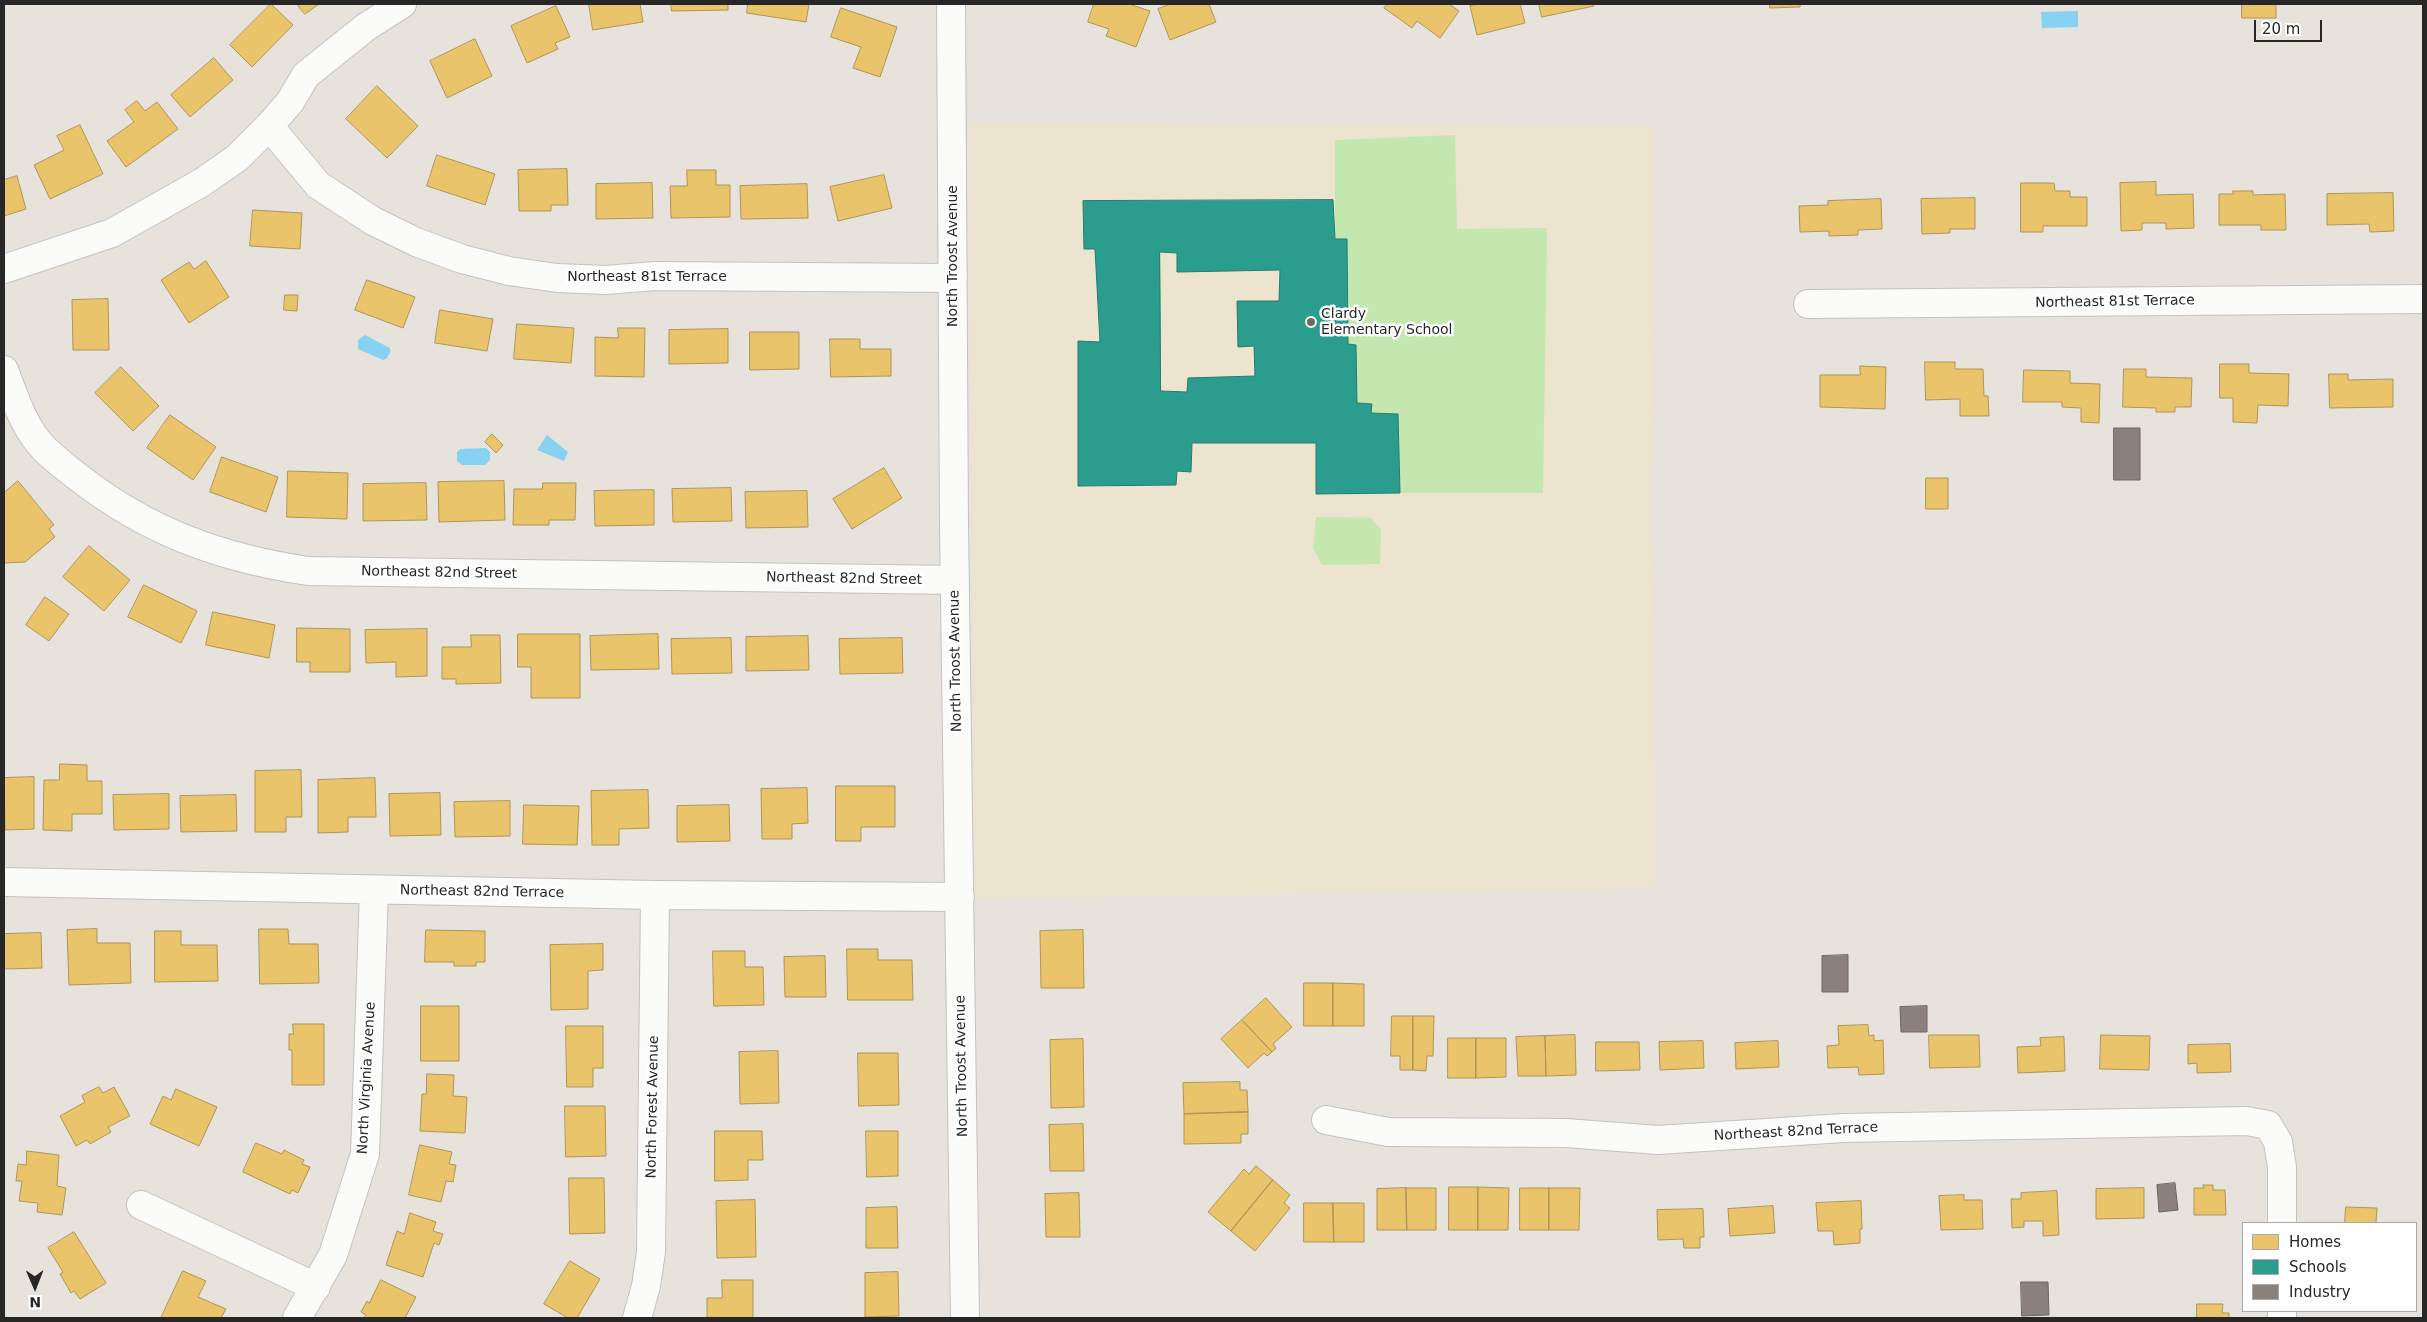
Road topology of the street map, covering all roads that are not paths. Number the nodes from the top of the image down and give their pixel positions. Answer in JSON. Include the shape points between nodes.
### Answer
{"nodes":[{"id":1,"x":402,"y":4,"type":"edge"},
{"id":2,"x":951,"y":4,"type":"edge"},
{"id":3,"x":269,"y":126,"type":"junction"},
{"id":4,"x":4,"y":269,"type":"edge"},
{"id":5,"x":953,"y":278,"type":"junction"},
{"id":6,"x":2423,"y":299,"type":"edge"},
{"id":7,"x":1808,"y":304,"type":"dead end"},
{"id":8,"x":4,"y":370,"type":"edge"},
{"id":9,"x":954,"y":580,"type":"junction"},
{"id":10,"x":4,"y":882,"type":"edge"},
{"id":11,"x":374,"y":890,"type":"junction"},
{"id":12,"x":655,"y":895,"type":"junction"},
{"id":13,"x":960,"y":897,"type":"junction"},
{"id":14,"x":1326,"y":1120,"type":"dead end"},
{"id":15,"x":141,"y":1205,"type":"dead end"},
{"id":16,"x":2282,"y":1222,"type":"edge"},
{"id":17,"x":316,"y":1287,"type":"junction"},
{"id":18,"x":297,"y":1318,"type":"edge"},
{"id":19,"x":637,"y":1318,"type":"edge"},
{"id":20,"x":965,"y":1318,"type":"edge"}],
"edges":[{"from":1,"to":3,"type":"street","via":[[366,27],[306,75],[290,102]]},
{"from":2,"to":5,"type":"street","name":"North Troost Avenue"},
{"from":3,"to":4,"type":"street","via":[[237,158],[112,233]]},
{"from":3,"to":5,"type":"street","name":"Northeast 81st Terrace","via":[[318,185],[373,221],[462,259],[509,271],[557,278],[606,280],[655,276]]},
{"from":5,"to":9,"type":"street","name":"North Troost Avenue"},
{"from":6,"to":7,"type":"street","name":"Northeast 81st Terrace"},
{"from":8,"to":9,"type":"street","name":"Northeast 82nd Street","via":[[36,440],[95,490],[175,536],[263,564],[308,572]]},
{"from":9,"to":13,"type":"street","name":"North Troost Avenue"},
{"from":10,"to":11,"type":"street","name":"Northeast 82nd Terrace"},
{"from":11,"to":12,"type":"street","name":"Northeast 82nd Terrace"},
{"from":11,"to":17,"type":"street","name":"North Virginia Avenue","via":[[365,1154],[333,1255]]},
{"from":12,"to":13,"type":"street","name":"Northeast 82nd Terrace"},
{"from":12,"to":19,"type":"street","name":"North Forest Avenue","via":[[651,1252]]},
{"from":13,"to":20,"type":"street","name":"North Troost Avenue"},
{"from":14,"to":16,"type":"street","name":"Northeast 82nd Terrace","via":[[1388,1132],[1566,1132],[1658,1140],[1843,1128],[2247,1121],[2268,1125],[2278,1142],[2282,1166]]},
{"from":15,"to":17,"type":"street"},
{"from":17,"to":18,"type":"street","name":"North Virginia Avenue"}]}
